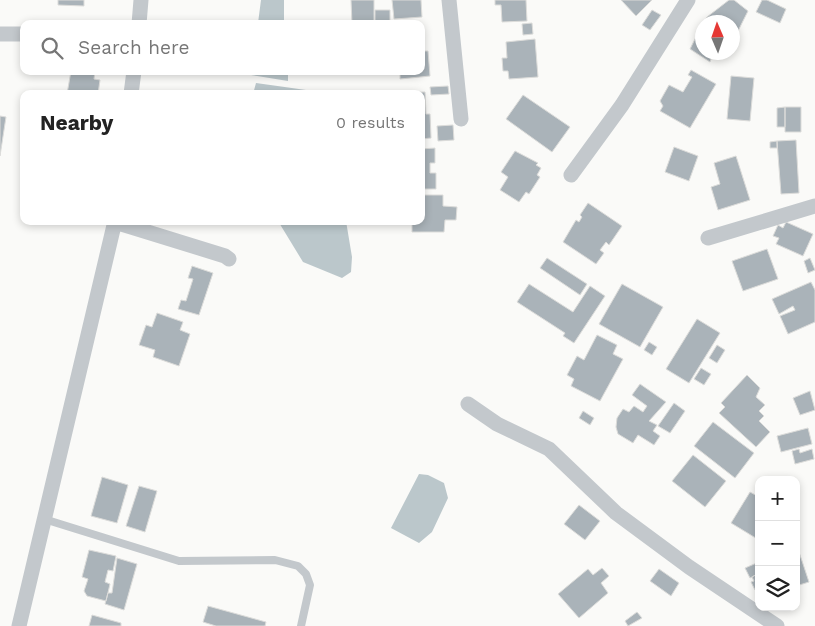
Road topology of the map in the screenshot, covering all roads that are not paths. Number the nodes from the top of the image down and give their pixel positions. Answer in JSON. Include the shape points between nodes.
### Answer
{"nodes":[{"id":1,"x":141,"y":0,"type":"edge"},
{"id":2,"x":449,"y":0,"type":"edge"},
{"id":3,"x":688,"y":0,"type":"edge"},
{"id":4,"x":139,"y":20,"type":"edge"},
{"id":5,"x":0,"y":34,"type":"edge"},
{"id":6,"x":20,"y":34,"type":"edge"},
{"id":7,"x":133,"y":75,"type":"edge"},
{"id":8,"x":132,"y":90,"type":"edge"},
{"id":9,"x":461,"y":119,"type":"dead end"},
{"id":10,"x":571,"y":175,"type":"dead end"},
{"id":11,"x":815,"y":206,"type":"edge"},
{"id":12,"x":114,"y":225,"type":"edge"},
{"id":13,"x":127,"y":225,"type":"edge"},
{"id":14,"x":708,"y":238,"type":"dead end"},
{"id":15,"x":229,"y":259,"type":"dead end"},
{"id":16,"x":468,"y":404,"type":"dead end"},
{"id":17,"x":44,"y":519,"type":"junction"},
{"id":18,"x":19,"y":626,"type":"edge"},
{"id":19,"x":301,"y":626,"type":"edge"},
{"id":20,"x":777,"y":626,"type":"edge"}],
"edges":[{"from":1,"to":4,"type":"street"},
{"from":2,"to":9,"type":"street"},
{"from":3,"to":10,"type":"street","via":[[622,105]]},
{"from":5,"to":6,"type":"street"},
{"from":7,"to":8,"type":"street"},
{"from":11,"to":14,"type":"street"},
{"from":12,"to":17,"type":"street"},
{"from":13,"to":15,"type":"street"},
{"from":16,"to":20,"type":"street","via":[[497,424],[549,449],[616,513]]},
{"from":17,"to":18,"type":"street"},
{"from":17,"to":19,"type":"lane","via":[[179,561],[275,560],[298,566],[310,585]]}]}
